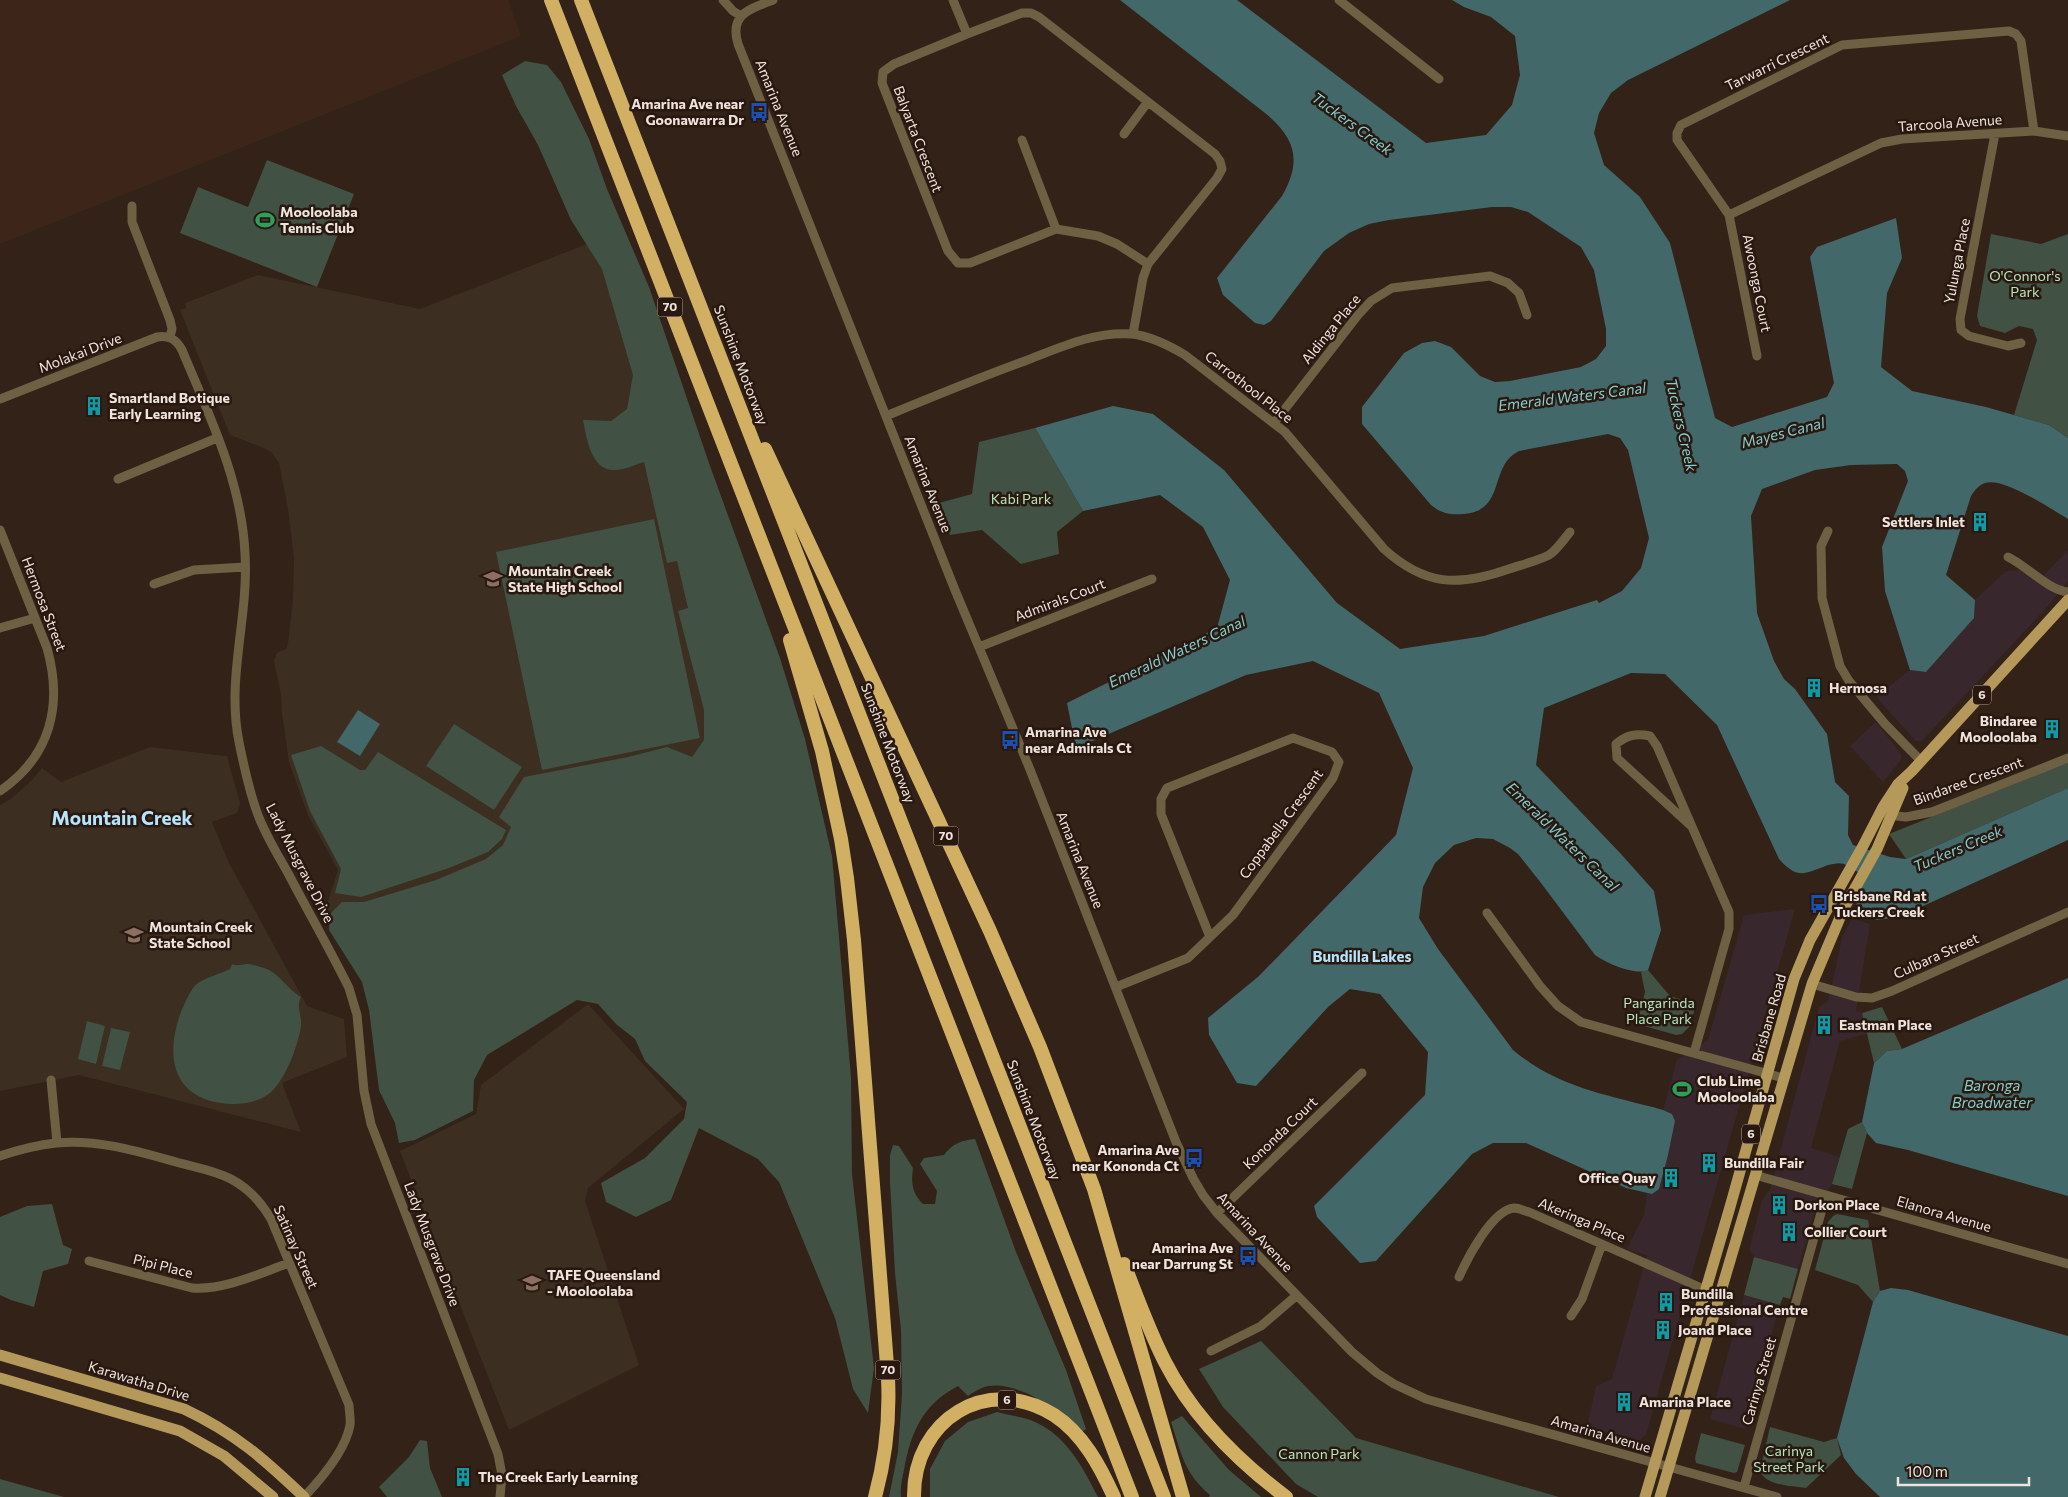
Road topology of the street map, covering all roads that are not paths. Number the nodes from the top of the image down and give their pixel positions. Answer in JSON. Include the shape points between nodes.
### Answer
{"nodes":[{"id":1,"x":551,"y":0,"type":"edge"},
{"id":2,"x":581,"y":0,"type":"edge"},
{"id":3,"x":723,"y":0,"type":"edge"},
{"id":4,"x":773,"y":0,"type":"edge"},
{"id":5,"x":953,"y":0,"type":"edge"},
{"id":6,"x":1340,"y":0,"type":"edge"},
{"id":7,"x":741,"y":16,"type":"junction"},
{"id":8,"x":967,"y":34,"type":"junction"},
{"id":9,"x":1439,"y":79,"type":"dead end"},
{"id":10,"x":1147,"y":103,"type":"junction"},
{"id":11,"x":2034,"y":131,"type":"junction"},
{"id":12,"x":1124,"y":134,"type":"dead end"},
{"id":13,"x":1994,"y":134,"type":"junction"},
{"id":14,"x":2068,"y":136,"type":"edge"},
{"id":15,"x":1022,"y":140,"type":"dead end"},
{"id":16,"x":132,"y":206,"type":"dead end"},
{"id":17,"x":1729,"y":215,"type":"junction"},
{"id":18,"x":1056,"y":229,"type":"junction"},
{"id":19,"x":1148,"y":264,"type":"junction"},
{"id":20,"x":1527,"y":315,"type":"dead end"},
{"id":21,"x":1133,"y":334,"type":"junction"},
{"id":22,"x":170,"y":337,"type":"junction"},
{"id":23,"x":2021,"y":343,"type":"dead end"},
{"id":24,"x":1757,"y":356,"type":"dead end"},
{"id":25,"x":0,"y":399,"type":"edge"},
{"id":26,"x":886,"y":416,"type":"junction"},
{"id":27,"x":1274,"y":423,"type":"junction"},
{"id":28,"x":217,"y":438,"type":"junction"},
{"id":29,"x":752,"y":439,"type":"junction"},
{"id":30,"x":118,"y":478,"type":"dead end"},
{"id":31,"x":0,"y":530,"type":"edge"},
{"id":32,"x":1828,"y":531,"type":"dead end"},
{"id":33,"x":1570,"y":532,"type":"dead end"},
{"id":34,"x":2008,"y":557,"type":"dead end"},
{"id":35,"x":245,"y":567,"type":"junction"},
{"id":36,"x":1152,"y":579,"type":"dead end"},
{"id":37,"x":154,"y":584,"type":"dead end"},
{"id":38,"x":2055,"y":589,"type":"junction"},
{"id":39,"x":2068,"y":592,"type":"edge"},
{"id":40,"x":2068,"y":600,"type":"edge"},
{"id":41,"x":2068,"y":608,"type":"edge"},
{"id":42,"x":789,"y":615,"type":"junction"},
{"id":43,"x":2054,"y":616,"type":"junction"},
{"id":44,"x":35,"y":618,"type":"junction"},
{"id":45,"x":0,"y":628,"type":"edge"},
{"id":46,"x":979,"y":647,"type":"junction"},
{"id":47,"x":2068,"y":758,"type":"edge"},
{"id":48,"x":1921,"y":761,"type":"junction"},
{"id":49,"x":1912,"y":771,"type":"junction"},
{"id":50,"x":0,"y":791,"type":"edge"},
{"id":51,"x":1890,"y":815,"type":"junction"},
{"id":52,"x":1876,"y":820,"type":"junction"},
{"id":53,"x":1690,"y":825,"type":"junction"},
{"id":54,"x":2068,"y":912,"type":"edge"},
{"id":55,"x":1488,"y":913,"type":"dead end"},
{"id":56,"x":1210,"y":937,"type":"junction"},
{"id":57,"x":1794,"y":979,"type":"junction"},
{"id":58,"x":1812,"y":984,"type":"junction"},
{"id":59,"x":1116,"y":987,"type":"junction"},
{"id":60,"x":1694,"y":1053,"type":"junction"},
{"id":61,"x":1362,"y":1073,"type":"dead end"},
{"id":62,"x":1769,"y":1074,"type":"junction"},
{"id":63,"x":1783,"y":1078,"type":"junction"},
{"id":64,"x":51,"y":1080,"type":"dead end"},
{"id":65,"x":58,"y":1142,"type":"junction"},
{"id":66,"x":0,"y":1156,"type":"edge"},
{"id":67,"x":1755,"y":1175,"type":"junction"},
{"id":68,"x":1826,"y":1195,"type":"junction"},
{"id":69,"x":1217,"y":1213,"type":"junction"},
{"id":70,"x":1602,"y":1244,"type":"junction"},
{"id":71,"x":1111,"y":1247,"type":"junction"},
{"id":72,"x":89,"y":1261,"type":"dead end"},
{"id":73,"x":289,"y":1263,"type":"junction"},
{"id":74,"x":2068,"y":1264,"type":"edge"},
{"id":75,"x":1459,"y":1277,"type":"dead end"},
{"id":76,"x":1706,"y":1290,"type":"junction"},
{"id":77,"x":1721,"y":1294,"type":"junction"},
{"id":78,"x":1296,"y":1296,"type":"junction"},
{"id":79,"x":1570,"y":1316,"type":"dead end"},
{"id":80,"x":1211,"y":1351,"type":"dead end"},
{"id":81,"x":0,"y":1355,"type":"edge"},
{"id":82,"x":0,"y":1378,"type":"edge"},
{"id":83,"x":1655,"y":1464,"type":"junction"},
{"id":84,"x":1669,"y":1467,"type":"junction"},
{"id":85,"x":1744,"y":1487,"type":"junction"},
{"id":86,"x":273,"y":1497,"type":"edge"},
{"id":87,"x":304,"y":1497,"type":"edge"},
{"id":88,"x":500,"y":1497,"type":"edge"},
{"id":89,"x":875,"y":1497,"type":"edge"},
{"id":90,"x":914,"y":1497,"type":"edge"},
{"id":91,"x":1114,"y":1497,"type":"edge"},
{"id":92,"x":1132,"y":1497,"type":"edge"},
{"id":93,"x":1164,"y":1497,"type":"edge"},
{"id":94,"x":1183,"y":1497,"type":"edge"},
{"id":95,"x":1286,"y":1497,"type":"edge"},
{"id":96,"x":1645,"y":1497,"type":"edge"},
{"id":97,"x":1660,"y":1497,"type":"edge"},
{"id":98,"x":1777,"y":1497,"type":"edge"}],
"edges":[{"from":1,"to":42,"type":"highway","number":"70"},
{"from":2,"to":29,"type":"highway","name":"Sunshine Motorway","number":"70"},
{"from":3,"to":7,"type":"street"},
{"from":4,"to":7,"type":"street"},
{"from":5,"to":8,"type":"street"},
{"from":6,"to":9,"type":"street"},
{"from":7,"to":26,"type":"street","name":"Amarina Avenue","via":[[735,30],[738,44]]},
{"from":8,"to":10,"type":"street","name":"Balyarta Crescent","via":[[1022,13],[1031,13]]},
{"from":8,"to":18,"type":"street","name":"Balyarta Crescent","via":[[894,64],[884,72],[882,83],[948,251],[958,263],[970,263]]},
{"from":10,"to":12,"type":"street"},
{"from":10,"to":19,"type":"street","name":"Balyarta Crescent","via":[[1215,154],[1222,169]]},
{"from":11,"to":13,"type":"street","name":"Tarcoola Avenue"},
{"from":11,"to":14,"type":"street","name":"Tarcoola Avenue"},
{"from":11,"to":17,"type":"street","name":"Tarwarri Crescent","via":[[2021,41],[2016,34],[2009,31],[1842,46],[1681,125],[1677,140]]},
{"from":13,"to":17,"type":"street","name":"Tarcoola Avenue","via":[[1881,143]]},
{"from":13,"to":23,"type":"street","name":"Yulunga Place","via":[[1960,319],[1961,330],[1969,336],[2008,346]]},
{"from":15,"to":18,"type":"street"},
{"from":16,"to":22,"type":"street","via":[[132,222],[170,320]]},
{"from":17,"to":24,"type":"street","name":"Awoonga Court"},
{"from":18,"to":19,"type":"street","via":[[1098,236]]},
{"from":19,"to":21,"type":"street","name":"Balyarta Crescent"},
{"from":20,"to":27,"type":"street","name":"Aldinga Place","via":[[1520,293],[1508,283],[1490,276],[1392,288],[1371,301],[1358,315]]},
{"from":21,"to":26,"type":"street","name":"Carrothool Place","via":[[1096,336],[1077,341]]},
{"from":21,"to":27,"type":"street","name":"Carrothool Place","via":[[1186,355]]},
{"from":22,"to":25,"type":"street","name":"Molakai Drive","via":[[157,337]]},
{"from":22,"to":28,"type":"street","name":"Lady Musgrave Drive","via":[[182,350]]},
{"from":26,"to":46,"type":"street","name":"Amarina Avenue"},
{"from":27,"to":33,"type":"street","name":"Carrothool Place","via":[[1384,549],[1400,564],[1424,576],[1462,582],[1485,578],[1550,554]]},
{"from":28,"to":30,"type":"street"},
{"from":28,"to":35,"type":"street","name":"Lady Musgrave Drive","via":[[236,494]]},
{"from":29,"to":71,"type":"highway","number":"70","via":[[765,449],[1018,991],[1083,1158]]},
{"from":29,"to":93,"type":"highway","name":"Sunshine Motorway"},
{"from":31,"to":44,"type":"street","name":"Hermosa Street"},
{"from":32,"to":48,"type":"street","via":[[1821,546],[1822,598],[1840,666],[1885,724]]},
{"from":34,"to":38,"type":"street"},
{"from":35,"to":37,"type":"street","via":[[194,570]]},
{"from":35,"to":88,"type":"street","name":"Lady Musgrave Drive","via":[[235,706],[248,784],[267,835],[349,988],[357,1015],[364,1091],[371,1124],[498,1454],[502,1475]]},
{"from":36,"to":46,"type":"street","name":"Admirals Court"},
{"from":38,"to":39,"type":"street"},
{"from":38,"to":43,"type":"street","via":[[2059,601]]},
{"from":40,"to":43,"type":"main road","name":"Brisbane Road"},
{"from":41,"to":43,"type":"main road","name":"Brisbane Road","number":"6"},
{"from":42,"to":89,"type":"highway","number":"70","via":[[787,633],[833,797],[854,932],[888,1378],[886,1447]]},
{"from":42,"to":92,"type":"highway"},
{"from":43,"to":48,"type":"main road","name":"Brisbane Road","number":"6"},
{"from":44,"to":45,"type":"street"},
{"from":44,"to":50,"type":"street","name":"Hermosa Street","via":[[52,666],[55,687],[53,712],[35,756]]},
{"from":46,"to":59,"type":"street","name":"Amarina Avenue"},
{"from":47,"to":51,"type":"street","name":"Bindaree Crescent","via":[[1932,812],[1906,817]]},
{"from":48,"to":49,"type":"main road","name":"Brisbane Road","number":"6"},
{"from":49,"to":51,"type":"main road","name":"Brisbane Road","number":"6"},
{"from":49,"to":52,"type":"main road","name":"Brisbane Road","number":"6","via":[[1898,784]]},
{"from":51,"to":52,"type":"street","name":"Bindaree Crescent"},
{"from":51,"to":58,"type":"main road","name":"Brisbane Road","number":"6","via":[[1877,849],[1844,908]]},
{"from":52,"to":57,"type":"main road","name":"Brisbane Road","number":"6","via":[[1810,940]]},
{"from":53,"to":53,"type":"street","via":[[1617,758],[1616,744],[1626,736],[1650,736]]},
{"from":53,"to":60,"type":"street","via":[[1729,912],[1729,928]]},
{"from":54,"to":58,"type":"street","name":"Culbara Street","via":[[1872,998],[1856,997]]},
{"from":55,"to":60,"type":"street","via":[[1540,986],[1558,1006],[1580,1022]]},
{"from":56,"to":56,"type":"street","name":"Coppabella Crescent","via":[[1161,814],[1161,799],[1167,788],[1293,738],[1332,752],[1339,762],[1333,778],[1233,915]]},
{"from":56,"to":59,"type":"street","name":"Coppabella Crescent","via":[[1188,958]]},
{"from":57,"to":58,"type":"main road"},
{"from":57,"to":62,"type":"main road","name":"Brisbane Road","number":"6"},
{"from":58,"to":63,"type":"main road","name":"Brisbane Road","number":"6"},
{"from":59,"to":69,"type":"street","name":"Amarina Avenue","via":[[1184,1159],[1203,1195]]},
{"from":60,"to":62,"type":"street"},
{"from":61,"to":69,"type":"street","name":"Kononda Court"},
{"from":62,"to":63,"type":"street"},
{"from":62,"to":76,"type":"main road","name":"Brisbane Road","number":"6"},
{"from":63,"to":67,"type":"main road","name":"Brisbane Road","number":"6"},
{"from":64,"to":65,"type":"street"},
{"from":65,"to":66,"type":"street","name":"Satinay Street"},
{"from":65,"to":73,"type":"street","name":"Satinay Street","via":[[115,1145],[231,1179],[262,1204]]},
{"from":67,"to":68,"type":"street","name":"Elanora Avenue"},
{"from":67,"to":77,"type":"main road","name":"Brisbane Road","number":"6"},
{"from":68,"to":74,"type":"street","name":"Elanora Avenue"},
{"from":68,"to":85,"type":"street","name":"Carinya Street"},
{"from":69,"to":78,"type":"street","name":"Amarina Avenue"},
{"from":70,"to":75,"type":"street","name":"Akeringa Place","via":[[1513,1208],[1502,1213],[1484,1233]]},
{"from":70,"to":76,"type":"street","name":"Akeringa Place"},
{"from":70,"to":79,"type":"street","via":[[1582,1299]]},
{"from":71,"to":94,"type":"highway","number":"70"},
{"from":71,"to":95,"type":"highway","via":[[1122,1261],[1154,1339],[1182,1390],[1235,1455]]},
{"from":72,"to":73,"type":"street","name":"Pipi Place","via":[[204,1289],[220,1287]]},
{"from":73,"to":87,"type":"street","name":"Satinay Street","via":[[349,1405],[350,1425],[340,1450]]},
{"from":76,"to":77,"type":"street","name":"Akeringa Place"},
{"from":76,"to":83,"type":"main road","name":"Brisbane Road","number":"6"},
{"from":77,"to":84,"type":"main road","name":"Brisbane Road","number":"6"},
{"from":78,"to":80,"type":"street","via":[[1262,1326]]},
{"from":78,"to":83,"type":"street","name":"Amarina Avenue","via":[[1365,1364],[1411,1392]]},
{"from":81,"to":87,"type":"main road","name":"Karawatha Drive","via":[[191,1412],[245,1444]]},
{"from":82,"to":86,"type":"main road","via":[[180,1431],[224,1456]]},
{"from":83,"to":84,"type":"street","name":"Amarina Avenue"},
{"from":83,"to":96,"type":"main road","name":"Brisbane Road","number":"6"},
{"from":84,"to":85,"type":"street","name":"Amarina Avenue"},
{"from":84,"to":97,"type":"main road","name":"Brisbane Road","number":"6"},
{"from":85,"to":98,"type":"street","name":"Amarina Avenue"},
{"from":90,"to":91,"type":"highway","number":"6","via":[[915,1471],[938,1427],[967,1407],[1004,1399],[1043,1409],[1068,1427],[1091,1453]]}]}
